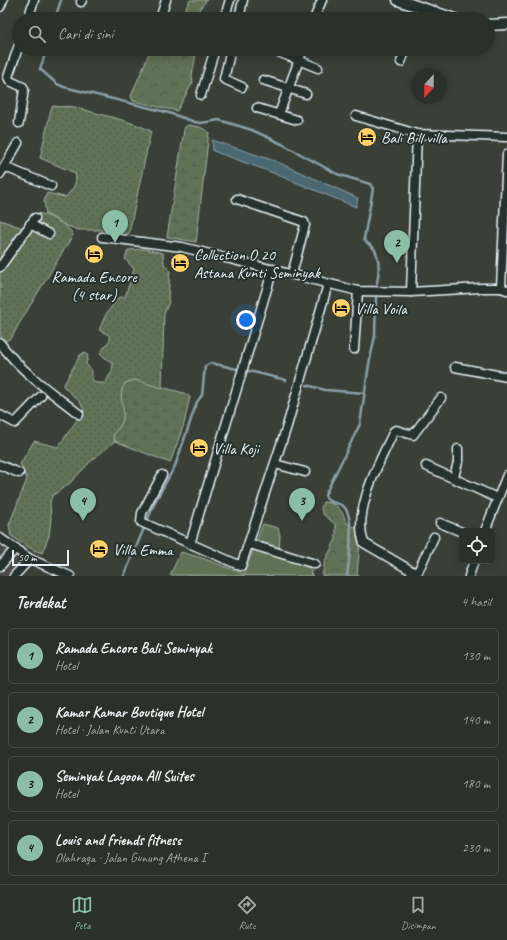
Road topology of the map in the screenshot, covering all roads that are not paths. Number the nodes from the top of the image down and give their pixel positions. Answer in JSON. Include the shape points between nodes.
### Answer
{"nodes":[{"id":1,"x":3,"y":0,"type":"edge"},
{"id":2,"x":34,"y":0,"type":"edge"},
{"id":3,"x":166,"y":0,"type":"edge"},
{"id":4,"x":230,"y":0,"type":"edge"},
{"id":5,"x":243,"y":0,"type":"edge"},
{"id":6,"x":322,"y":0,"type":"edge"},
{"id":7,"x":398,"y":0,"type":"edge"},
{"id":8,"x":0,"y":7,"type":"edge"},
{"id":9,"x":423,"y":8,"type":"junction"},
{"id":10,"x":30,"y":12,"type":"edge"},
{"id":11,"x":162,"y":12,"type":"edge"},
{"id":12,"x":226,"y":12,"type":"edge"},
{"id":13,"x":240,"y":12,"type":"edge"},
{"id":14,"x":317,"y":12,"type":"edge"},
{"id":15,"x":421,"y":12,"type":"edge"},
{"id":16,"x":435,"y":12,"type":"edge"},
{"id":17,"x":507,"y":24,"type":"edge"},
{"id":18,"x":495,"y":25,"type":"edge"},
{"id":19,"x":15,"y":56,"type":"edge"},
{"id":20,"x":213,"y":56,"type":"edge"},
{"id":21,"x":229,"y":56,"type":"edge"},
{"id":22,"x":288,"y":56,"type":"edge"},
{"id":23,"x":301,"y":56,"type":"edge"},
{"id":24,"x":403,"y":56,"type":"edge"},
{"id":25,"x":299,"y":61,"type":"junction"},
{"id":26,"x":401,"y":62,"type":"dead end"},
{"id":27,"x":318,"y":68,"type":"dead end"},
{"id":28,"x":263,"y":80,"type":"dead end"},
{"id":29,"x":242,"y":87,"type":"dead end"},
{"id":30,"x":289,"y":87,"type":"junction"},
{"id":31,"x":306,"y":94,"type":"dead end"},
{"id":32,"x":201,"y":95,"type":"dead end"},
{"id":33,"x":257,"y":108,"type":"dead end"},
{"id":34,"x":279,"y":114,"type":"junction"},
{"id":35,"x":356,"y":116,"type":"dead end"},
{"id":36,"x":297,"y":120,"type":"dead end"},
{"id":37,"x":19,"y":123,"type":"dead end"},
{"id":38,"x":417,"y":134,"type":"junction"},
{"id":39,"x":507,"y":137,"type":"edge"},
{"id":40,"x":18,"y":143,"type":"dead end"},
{"id":41,"x":507,"y":154,"type":"edge"},
{"id":42,"x":5,"y":167,"type":"junction"},
{"id":43,"x":0,"y":174,"type":"edge"},
{"id":44,"x":51,"y":186,"type":"dead end"},
{"id":45,"x":237,"y":199,"type":"dead end"},
{"id":46,"x":49,"y":234,"type":"dead end"},
{"id":47,"x":102,"y":237,"type":"dead end"},
{"id":48,"x":0,"y":266,"type":"edge"},
{"id":49,"x":272,"y":270,"type":"junction"},
{"id":50,"x":292,"y":274,"type":"junction"},
{"id":51,"x":328,"y":284,"type":"junction"},
{"id":52,"x":504,"y":289,"type":"edge"},
{"id":53,"x":358,"y":291,"type":"junction"},
{"id":54,"x":412,"y":292,"type":"junction"},
{"id":55,"x":0,"y":343,"type":"edge"},
{"id":56,"x":354,"y":349,"type":"dead end"},
{"id":57,"x":455,"y":367,"type":"dead end"},
{"id":58,"x":507,"y":377,"type":"edge"},
{"id":59,"x":41,"y":396,"type":"dead end"},
{"id":60,"x":441,"y":398,"type":"dead end"},
{"id":61,"x":79,"y":414,"type":"dead end"},
{"id":62,"x":0,"y":415,"type":"edge"},
{"id":63,"x":458,"y":449,"type":"dead end"},
{"id":64,"x":275,"y":464,"type":"junction"},
{"id":65,"x":0,"y":465,"type":"edge"},
{"id":66,"x":426,"y":466,"type":"dead end"},
{"id":67,"x":305,"y":472,"type":"dead end"},
{"id":68,"x":19,"y":473,"type":"dead end"},
{"id":69,"x":162,"y":475,"type":"dead end"},
{"id":70,"x":507,"y":475,"type":"edge"},
{"id":71,"x":454,"y":477,"type":"junction"},
{"id":72,"x":501,"y":494,"type":"edge"},
{"id":73,"x":440,"y":523,"type":"dead end"},
{"id":74,"x":486,"y":528,"type":"edge"},
{"id":75,"x":459,"y":531,"type":"edge"},
{"id":76,"x":434,"y":536,"type":"dead end"},
{"id":77,"x":0,"y":538,"type":"edge"},
{"id":78,"x":190,"y":544,"type":"junction"},
{"id":79,"x":250,"y":544,"type":"junction"},
{"id":80,"x":16,"y":548,"type":"junction"},
{"id":81,"x":30,"y":560,"type":"junction"},
{"id":82,"x":315,"y":564,"type":"dead end"},
{"id":83,"x":473,"y":564,"type":"edge"},
{"id":84,"x":0,"y":566,"type":"edge"},
{"id":85,"x":416,"y":575,"type":"edge"},
{"id":86,"x":14,"y":576,"type":"edge"},
{"id":87,"x":70,"y":576,"type":"edge"},
{"id":88,"x":469,"y":576,"type":"edge"}],
"edges":[{"from":1,"to":8,"type":"street"},
{"from":2,"to":10,"type":"street"},
{"from":3,"to":11,"type":"street"},
{"from":4,"to":12,"type":"street"},
{"from":5,"to":13,"type":"street"},
{"from":6,"to":14,"type":"street"},
{"from":7,"to":9,"type":"street"},
{"from":9,"to":15,"type":"street"},
{"from":9,"to":16,"type":"street"},
{"from":17,"to":18,"type":"street"},
{"from":19,"to":37,"type":"street","via":[[8,77],[24,89]]},
{"from":20,"to":32,"type":"street"},
{"from":21,"to":29,"type":"street","via":[[224,79]]},
{"from":22,"to":25,"type":"street"},
{"from":23,"to":25,"type":"street"},
{"from":24,"to":26,"type":"street"},
{"from":25,"to":27,"type":"street"},
{"from":25,"to":30,"type":"street"},
{"from":28,"to":30,"type":"street"},
{"from":30,"to":31,"type":"street"},
{"from":30,"to":34,"type":"street"},
{"from":33,"to":34,"type":"street"},
{"from":34,"to":36,"type":"street"},
{"from":35,"to":38,"type":"street"},
{"from":38,"to":39,"type":"street"},
{"from":38,"to":54,"type":"street"},
{"from":40,"to":42,"type":"street"},
{"from":41,"to":52,"type":"street"},
{"from":42,"to":43,"type":"street"},
{"from":42,"to":44,"type":"street"},
{"from":45,"to":50,"type":"street","via":[[304,222]]},
{"from":46,"to":48,"type":"street","via":[[33,221]]},
{"from":47,"to":49,"type":"street","via":[[182,247]]},
{"from":49,"to":50,"type":"street"},
{"from":49,"to":78,"type":"street"},
{"from":50,"to":51,"type":"street"},
{"from":51,"to":53,"type":"street"},
{"from":51,"to":64,"type":"street"},
{"from":52,"to":54,"type":"street"},
{"from":53,"to":54,"type":"street"},
{"from":53,"to":56,"type":"street"},
{"from":55,"to":61,"type":"street","via":[[33,378]]},
{"from":57,"to":58,"type":"street"},
{"from":59,"to":62,"type":"street","via":[[15,423]]},
{"from":60,"to":85,"type":"street","via":[[413,435],[394,431],[364,499],[364,543]]},
{"from":63,"to":71,"type":"street"},
{"from":64,"to":67,"type":"street"},
{"from":64,"to":79,"type":"street"},
{"from":65,"to":68,"type":"street"},
{"from":66,"to":71,"type":"street"},
{"from":69,"to":78,"type":"street","via":[[142,514],[141,522]]},
{"from":70,"to":72,"type":"street"},
{"from":71,"to":72,"type":"street"},
{"from":72,"to":74,"type":"street"},
{"from":73,"to":75,"type":"street"},
{"from":76,"to":85,"type":"street"},
{"from":77,"to":80,"type":"street"},
{"from":78,"to":79,"type":"street","via":[[241,566]]},
{"from":79,"to":82,"type":"street"},
{"from":80,"to":81,"type":"street"},
{"from":80,"to":84,"type":"street"},
{"from":81,"to":86,"type":"street"},
{"from":81,"to":87,"type":"street"},
{"from":83,"to":88,"type":"street"}]}
